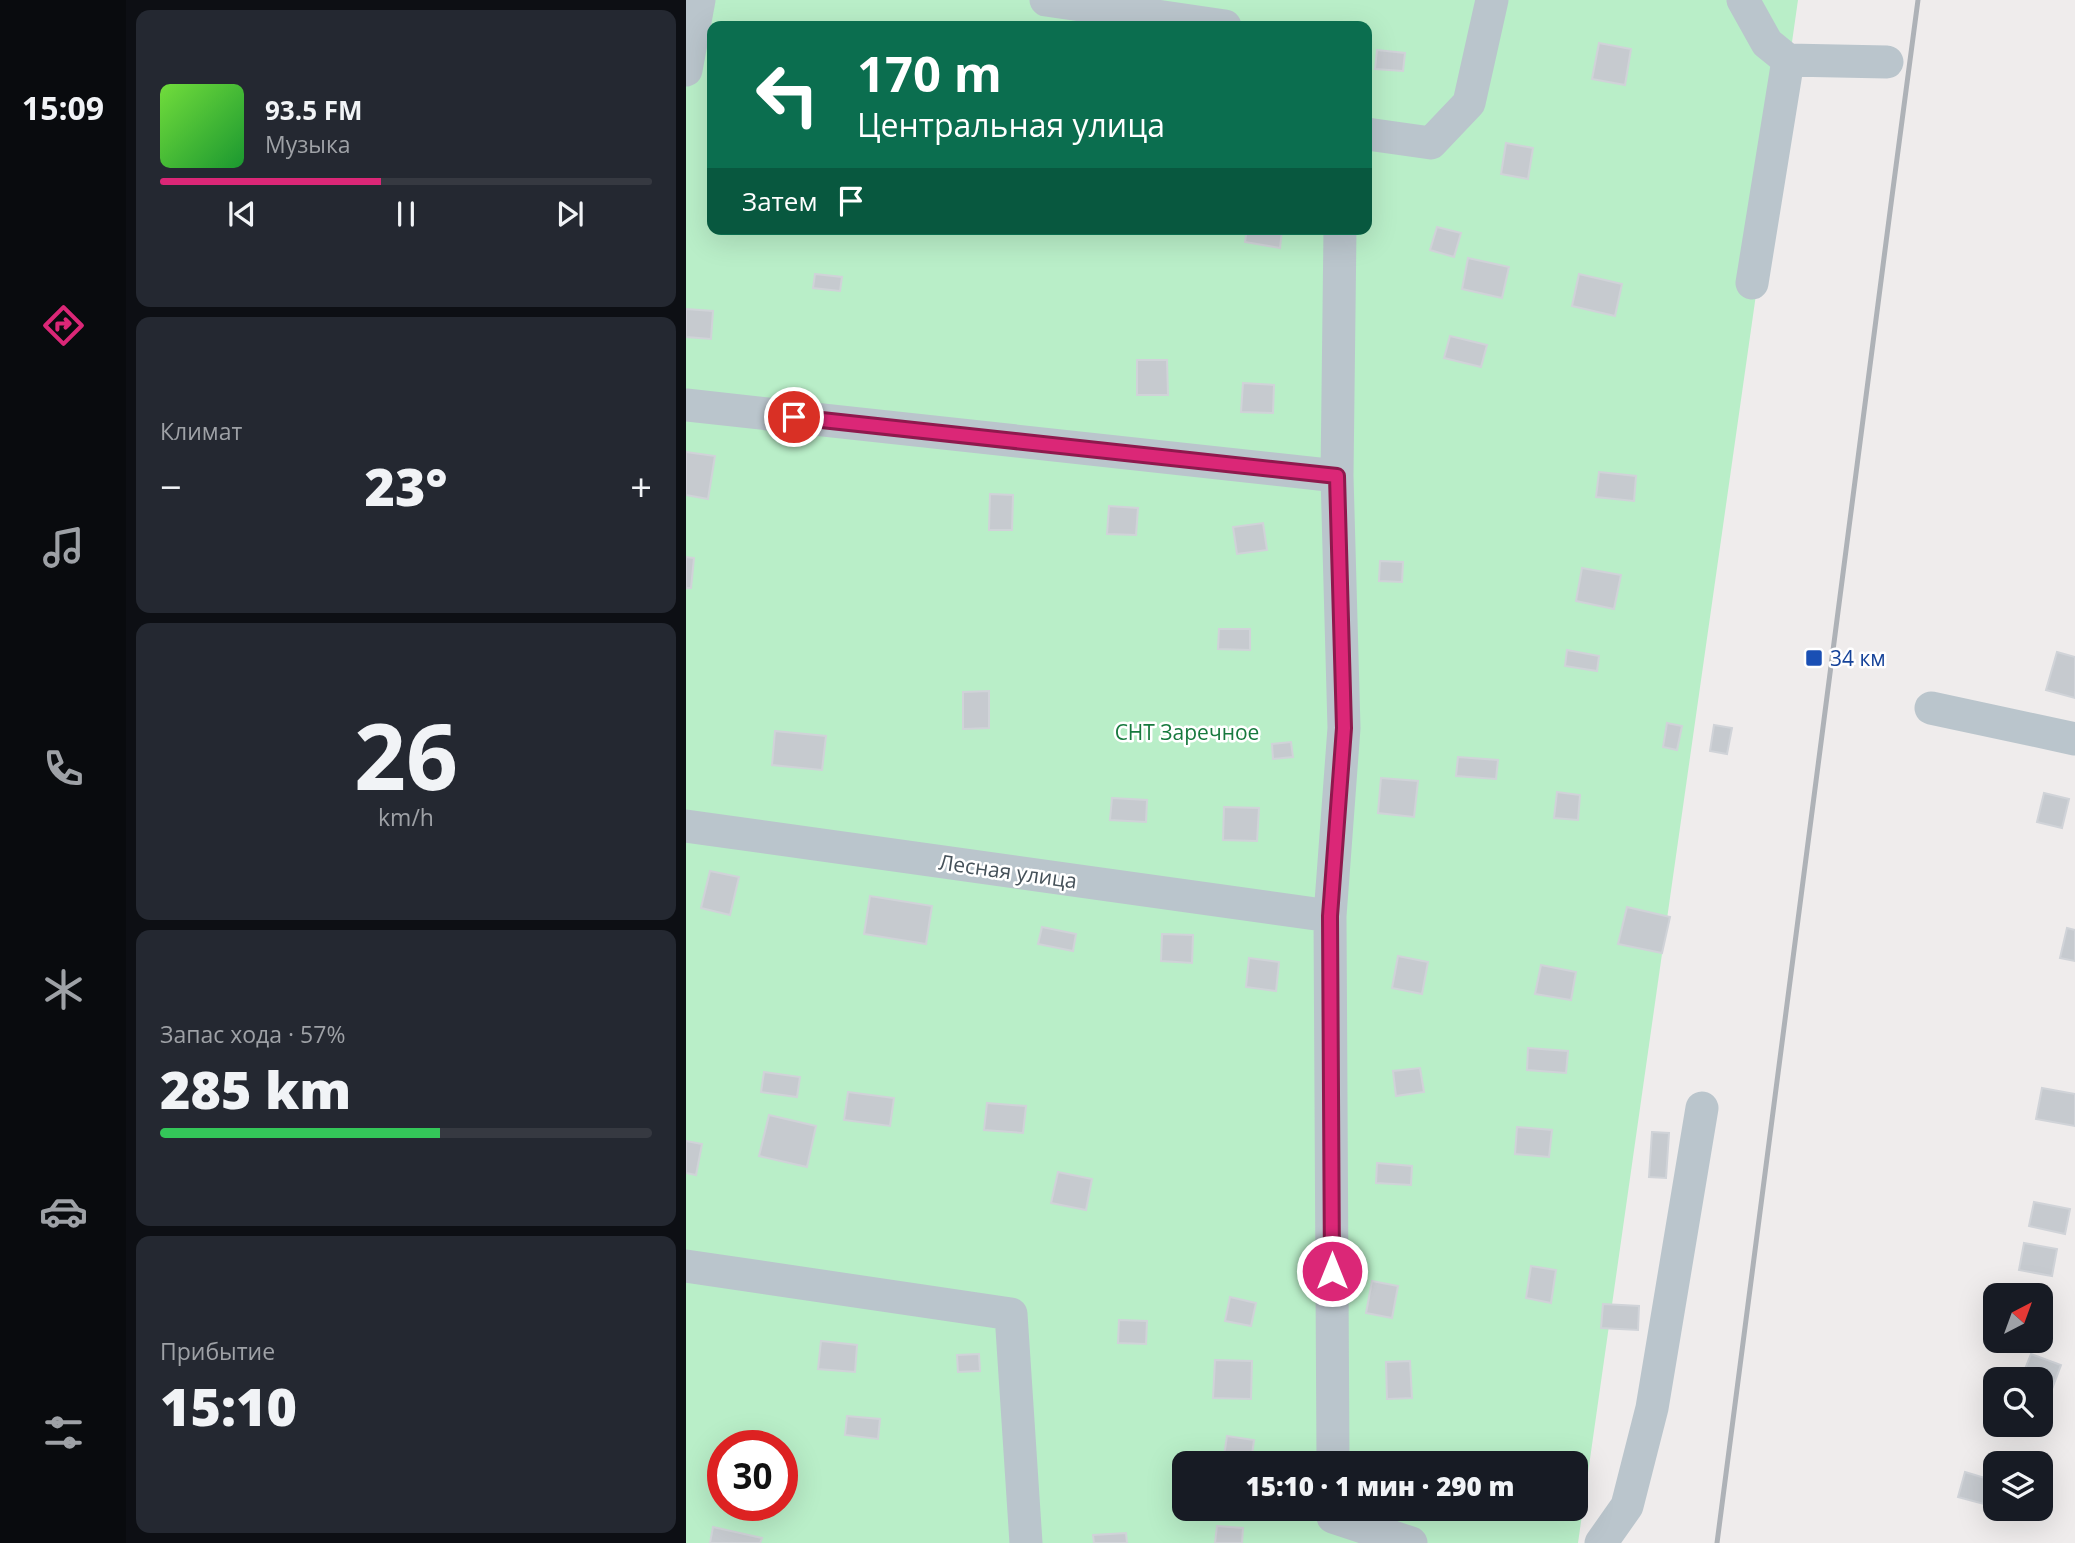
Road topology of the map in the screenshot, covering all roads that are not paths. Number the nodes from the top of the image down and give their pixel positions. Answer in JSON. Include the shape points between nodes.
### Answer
{"nodes":[{"id":1,"x":699,"y":0,"type":"edge"},
{"id":2,"x":1046,"y":0,"type":"edge"},
{"id":3,"x":1492,"y":0,"type":"edge"},
{"id":4,"x":1743,"y":0,"type":"edge"},
{"id":5,"x":1191,"y":21,"type":"edge"},
{"id":6,"x":1788,"y":60,"type":"junction"},
{"id":7,"x":1887,"y":62,"type":"dead end"},
{"id":8,"x":686,"y":70,"type":"edge"},
{"id":9,"x":1372,"y":135,"type":"edge"},
{"id":10,"x":1340,"y":235,"type":"edge"},
{"id":11,"x":1752,"y":283,"type":"dead end"},
{"id":12,"x":686,"y":405,"type":"edge"},
{"id":13,"x":1337,"y":476,"type":"junction"},
{"id":14,"x":1931,"y":708,"type":"dead end"},
{"id":15,"x":2075,"y":739,"type":"edge"},
{"id":16,"x":686,"y":826,"type":"edge"},
{"id":17,"x":1330,"y":916,"type":"junction"},
{"id":18,"x":1702,"y":1108,"type":"dead end"},
{"id":19,"x":686,"y":1266,"type":"edge"},
{"id":20,"x":1333,"y":1451,"type":"edge"},
{"id":21,"x":1333,"y":1523,"type":"edge"},
{"id":22,"x":1026,"y":1543,"type":"edge"},
{"id":23,"x":1411,"y":1543,"type":"edge"},
{"id":24,"x":1601,"y":1543,"type":"edge"}],
"edges":[{"from":1,"to":8,"type":"street"},
{"from":2,"to":5,"type":"street"},
{"from":3,"to":9,"type":"street","via":[[1469,103],[1431,143]]},
{"from":4,"to":6,"type":"street","via":[[1767,43]]},
{"from":6,"to":7,"type":"street"},
{"from":6,"to":11,"type":"street"},
{"from":10,"to":13,"type":"street"},
{"from":12,"to":13,"type":"street"},
{"from":13,"to":17,"type":"street","via":[[1344,728]]},
{"from":14,"to":15,"type":"street"},
{"from":16,"to":17,"type":"street","name":"Лесная улица"},
{"from":17,"to":20,"type":"street"},
{"from":18,"to":24,"type":"street","via":[[1652,1408],[1627,1506]]},
{"from":19,"to":22,"type":"street","via":[[1011,1314]]},
{"from":21,"to":23,"type":"street"}]}
